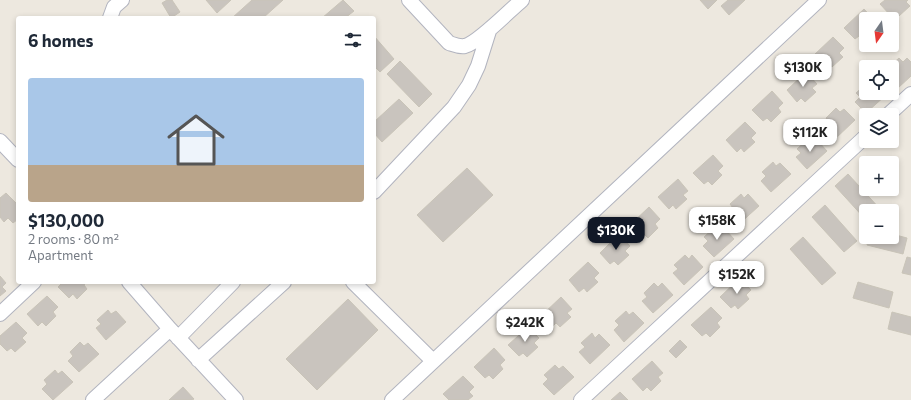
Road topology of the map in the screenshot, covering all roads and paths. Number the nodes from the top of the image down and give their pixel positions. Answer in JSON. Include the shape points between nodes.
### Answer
{"nodes":[{"id":1,"x":122,"y":0,"type":"edge"},
{"id":2,"x":409,"y":0,"type":"edge"},
{"id":3,"x":522,"y":0,"type":"edge"},
{"id":4,"x":819,"y":0,"type":"edge"},
{"id":5,"x":111,"y":16,"type":"edge"},
{"id":6,"x":489,"y":31,"type":"junction"},
{"id":7,"x":911,"y":94,"type":"edge"},
{"id":8,"x":896,"y":108,"type":"edge"},
{"id":9,"x":0,"y":141,"type":"edge"},
{"id":10,"x":859,"y":142,"type":"edge"},
{"id":11,"x":16,"y":158,"type":"edge"},
{"id":12,"x":376,"y":190,"type":"edge"},
{"id":13,"x":32,"y":284,"type":"edge"},
{"id":14,"x":131,"y":284,"type":"edge"},
{"id":15,"x":231,"y":284,"type":"edge"},
{"id":16,"x":282,"y":284,"type":"edge"},
{"id":17,"x":355,"y":284,"type":"edge"},
{"id":18,"x":0,"y":314,"type":"edge"},
{"id":19,"x":174,"y":334,"type":"junction"},
{"id":20,"x":198,"y":360,"type":"junction"},
{"id":21,"x":433,"y":361,"type":"junction"},
{"id":22,"x":231,"y":398,"type":"edge"},
{"id":23,"x":93,"y":400,"type":"edge"},
{"id":24,"x":392,"y":400,"type":"edge"},
{"id":25,"x":581,"y":400,"type":"edge"}],
"edges":[{"from":1,"to":5,"type":"street"},
{"from":2,"to":6,"type":"street","via":[[449,44],[466,46]]},
{"from":3,"to":6,"type":"street"},
{"from":4,"to":21,"type":"street"},
{"from":6,"to":12,"type":"street","via":[[478,66],[454,107]]},
{"from":7,"to":8,"type":"street"},
{"from":9,"to":11,"type":"street"},
{"from":10,"to":25,"type":"street"},
{"from":13,"to":18,"type":"street"},
{"from":14,"to":19,"type":"street"},
{"from":15,"to":19,"type":"street"},
{"from":16,"to":20,"type":"street"},
{"from":17,"to":21,"type":"street"},
{"from":19,"to":20,"type":"street"},
{"from":19,"to":23,"type":"street"},
{"from":20,"to":22,"type":"street"},
{"from":21,"to":24,"type":"street"}]}
